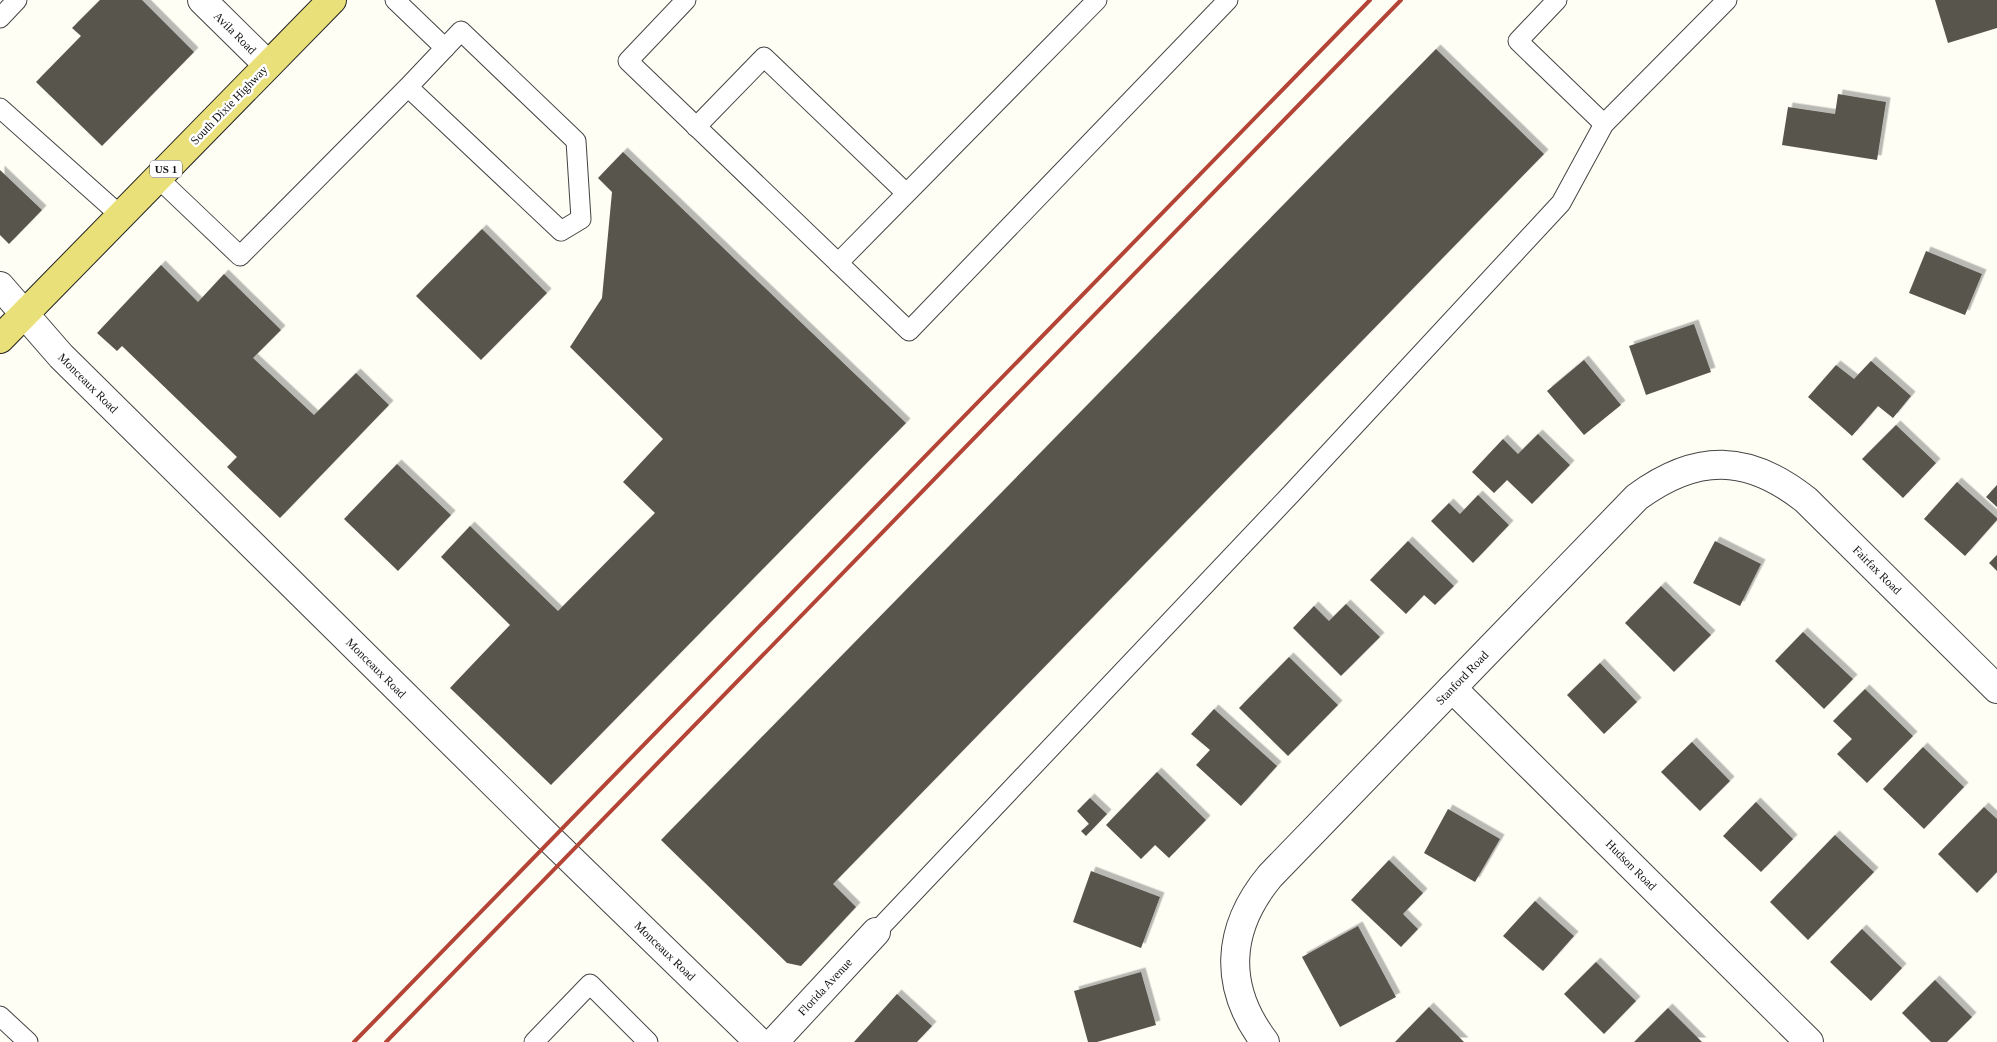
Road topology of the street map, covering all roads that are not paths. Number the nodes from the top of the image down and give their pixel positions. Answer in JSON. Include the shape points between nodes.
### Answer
{"nodes":[{"id":1,"x":17,"y":0,"type":"edge"},
{"id":2,"x":202,"y":0,"type":"edge"},
{"id":3,"x":332,"y":0,"type":"edge"},
{"id":4,"x":395,"y":0,"type":"edge"},
{"id":5,"x":686,"y":0,"type":"edge"},
{"id":6,"x":1097,"y":0,"type":"edge"},
{"id":7,"x":1228,"y":0,"type":"edge"},
{"id":8,"x":1557,"y":0,"type":"edge"},
{"id":9,"x":1727,"y":0,"type":"edge"},
{"id":10,"x":0,"y":18,"type":"edge"},
{"id":11,"x":445,"y":48,"type":"junction"},
{"id":12,"x":268,"y":66,"type":"junction"},
{"id":13,"x":408,"y":87,"type":"junction"},
{"id":14,"x":0,"y":108,"type":"edge"},
{"id":15,"x":1604,"y":124,"type":"junction"},
{"id":16,"x":696,"y":127,"type":"junction"},
{"id":17,"x":158,"y":178,"type":"junction"},
{"id":18,"x":906,"y":193,"type":"junction"},
{"id":19,"x":121,"y":216,"type":"junction"},
{"id":20,"x":838,"y":263,"type":"junction"},
{"id":21,"x":0,"y":286,"type":"edge"},
{"id":22,"x":25,"y":313,"type":"junction"},
{"id":23,"x":0,"y":339,"type":"edge"},
{"id":24,"x":1746,"y":468,"type":"joint"},
{"id":25,"x":1452,"y":688,"type":"junction"},
{"id":26,"x":1997,"y":689,"type":"edge"},
{"id":27,"x":876,"y":932,"type":"joint"},
{"id":28,"x":0,"y":1016,"type":"edge"},
{"id":29,"x":28,"y":1042,"type":"edge"},
{"id":30,"x":534,"y":1042,"type":"edge"},
{"id":31,"x":648,"y":1042,"type":"edge"},
{"id":32,"x":759,"y":1042,"type":"edge"},
{"id":33,"x":774,"y":1042,"type":"edge"},
{"id":34,"x":1265,"y":1042,"type":"edge"},
{"id":35,"x":1809,"y":1042,"type":"edge"}],
"edges":[{"from":1,"to":10,"type":"lane"},
{"from":2,"to":12,"type":"street","name":"Avila Road"},
{"from":3,"to":12,"type":"main road","name":"South Dixie Highway","number":"US 1"},
{"from":4,"to":11,"type":"lane"},
{"from":5,"to":16,"type":"lane","via":[[628,61]]},
{"from":6,"to":18,"type":"lane"},
{"from":7,"to":20,"type":"lane","via":[[909,331]]},
{"from":8,"to":15,"type":"lane","via":[[1518,41]]},
{"from":9,"to":15,"type":"lane"},
{"from":11,"to":13,"type":"lane"},
{"from":11,"to":13,"type":"lane","via":[[460,31],[576,141],[581,218],[561,231]]},
{"from":12,"to":17,"type":"main road","name":"South Dixie Highway","number":"US 1"},
{"from":13,"to":17,"type":"lane","via":[[240,256]]},
{"from":14,"to":19,"type":"lane"},
{"from":15,"to":27,"type":"lane","via":[[1561,202],[1291,494]]},
{"from":16,"to":18,"type":"lane","via":[[764,57]]},
{"from":16,"to":20,"type":"lane"},
{"from":17,"to":19,"type":"main road","name":"South Dixie Highway","number":"US 1"},
{"from":18,"to":20,"type":"lane"},
{"from":19,"to":22,"type":"main road","name":"South Dixie Highway","number":"US 1"},
{"from":21,"to":22,"type":"street","name":"Monceaux Road"},
{"from":22,"to":23,"type":"main road","name":"South Dixie Highway","number":"US 1"},
{"from":22,"to":32,"type":"street","name":"Monceaux Road","via":[[61,356],[556,846]]},
{"from":24,"to":25,"type":"street","name":"Stanford Road","via":[[1722,465],[1692,468],[1677,472],[1637,496]]},
{"from":24,"to":26,"type":"street","name":"Fairfax Road","via":[[1768,474],[1806,500]]},
{"from":25,"to":34,"type":"street","name":"Stanford Road","via":[[1255,894],[1244,915],[1235,960],[1243,1006]]},
{"from":25,"to":35,"type":"street","name":"Hudson Road"},
{"from":27,"to":33,"type":"street","name":"Florida Avenue"},
{"from":28,"to":29,"type":"lane"},
{"from":30,"to":31,"type":"lane","via":[[590,984]]}]}
